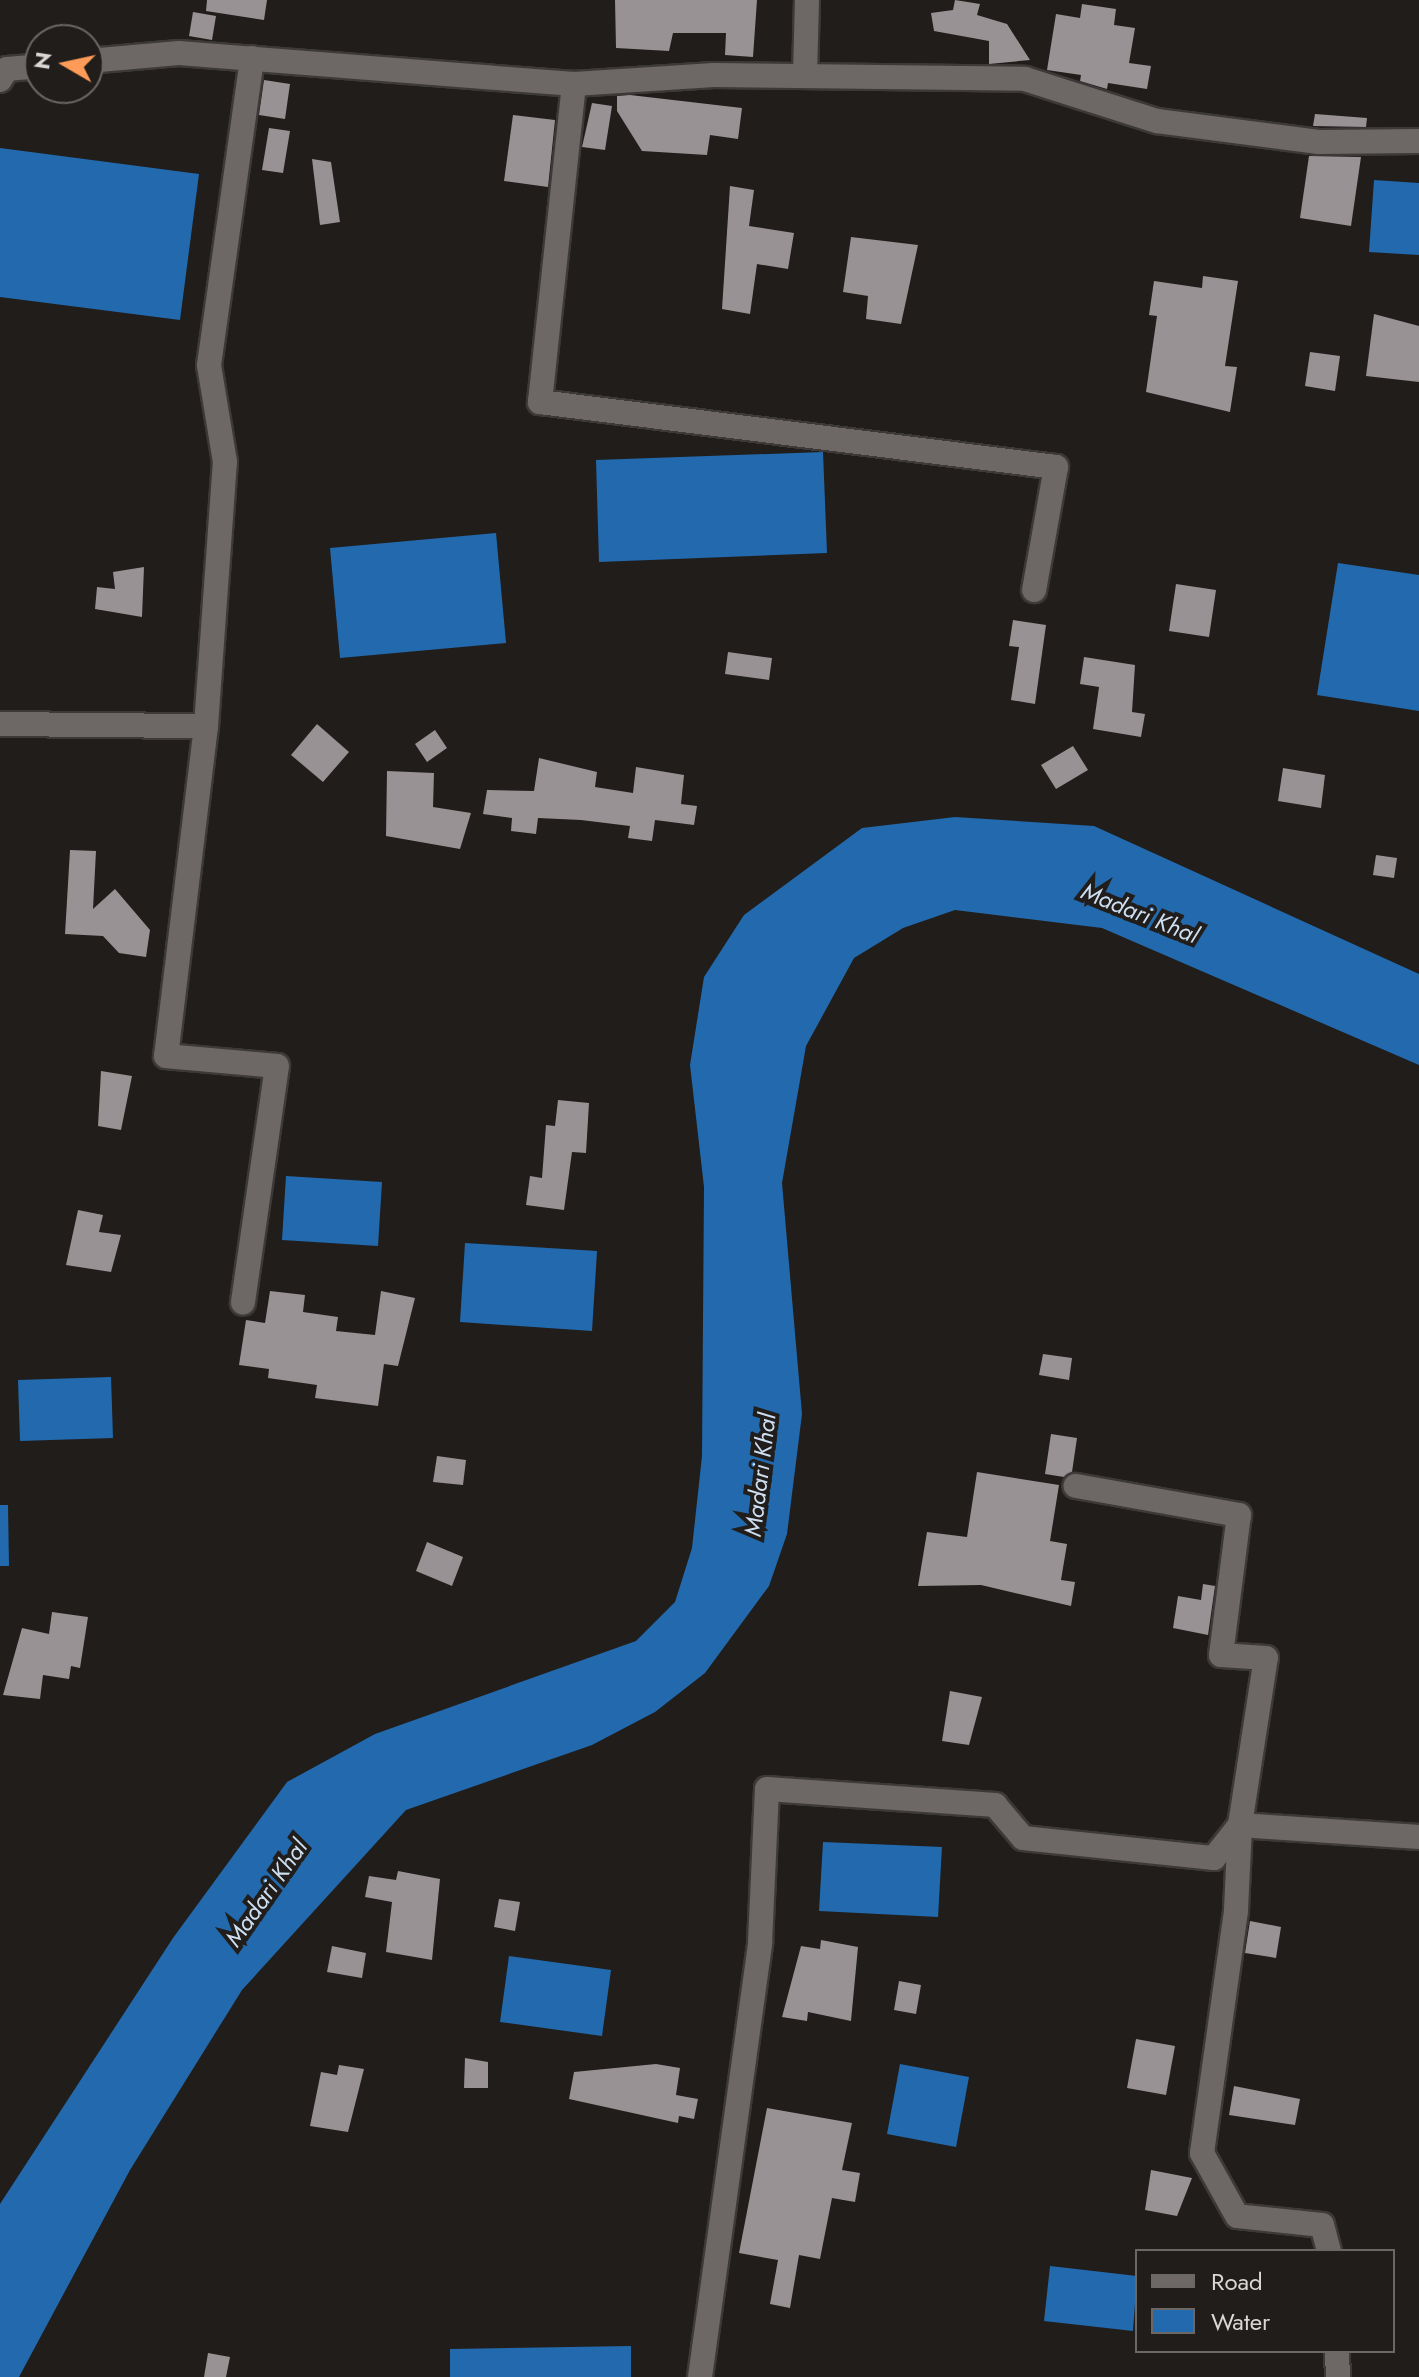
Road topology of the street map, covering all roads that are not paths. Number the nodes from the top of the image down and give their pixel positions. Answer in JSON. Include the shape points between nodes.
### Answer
{"nodes":[{"id":1,"x":807,"y":0,"type":"edge"},
{"id":2,"x":252,"y":58,"type":"junction"},
{"id":3,"x":104,"y":60,"type":"edge"},
{"id":4,"x":24,"y":67,"type":"edge"},
{"id":5,"x":805,"y":76,"type":"junction"},
{"id":6,"x":0,"y":80,"type":"edge"},
{"id":7,"x":574,"y":84,"type":"junction"},
{"id":8,"x":1419,"y":141,"type":"edge"},
{"id":9,"x":1034,"y":590,"type":"dead end"},
{"id":10,"x":0,"y":724,"type":"edge"},
{"id":11,"x":206,"y":726,"type":"junction"},
{"id":12,"x":243,"y":1303,"type":"dead end"},
{"id":13,"x":1076,"y":1486,"type":"dead end"},
{"id":14,"x":1240,"y":1825,"type":"junction"},
{"id":15,"x":1419,"y":1837,"type":"edge"},
{"id":16,"x":1328,"y":2249,"type":"edge"},
{"id":17,"x":1337,"y":2353,"type":"edge"},
{"id":18,"x":700,"y":2377,"type":"edge"},
{"id":19,"x":1338,"y":2377,"type":"edge"}],
"edges":[{"from":1,"to":5,"type":"street"},
{"from":2,"to":3,"type":"street","via":[[179,53]]},
{"from":2,"to":7,"type":"street"},
{"from":2,"to":11,"type":"street","via":[[209,365],[225,462]]},
{"from":4,"to":6,"type":"street","via":[[7,69]]},
{"from":5,"to":7,"type":"street"},
{"from":5,"to":8,"type":"street","via":[[1025,79],[1157,121],[1319,142]]},
{"from":7,"to":9,"type":"street","via":[[540,402],[1056,467]]},
{"from":10,"to":11,"type":"street"},
{"from":11,"to":12,"type":"street","via":[[166,1056],[277,1066]]},
{"from":13,"to":14,"type":"street","via":[[1239,1515],[1221,1655],[1266,1658]]},
{"from":14,"to":15,"type":"street"},
{"from":14,"to":16,"type":"street","via":[[1202,2153],[1237,2216],[1322,2225]]},
{"from":14,"to":18,"type":"street","via":[[1214,1858],[1023,1838],[995,1805],[767,1789],[760,1943]]},
{"from":17,"to":19,"type":"street"}]}
